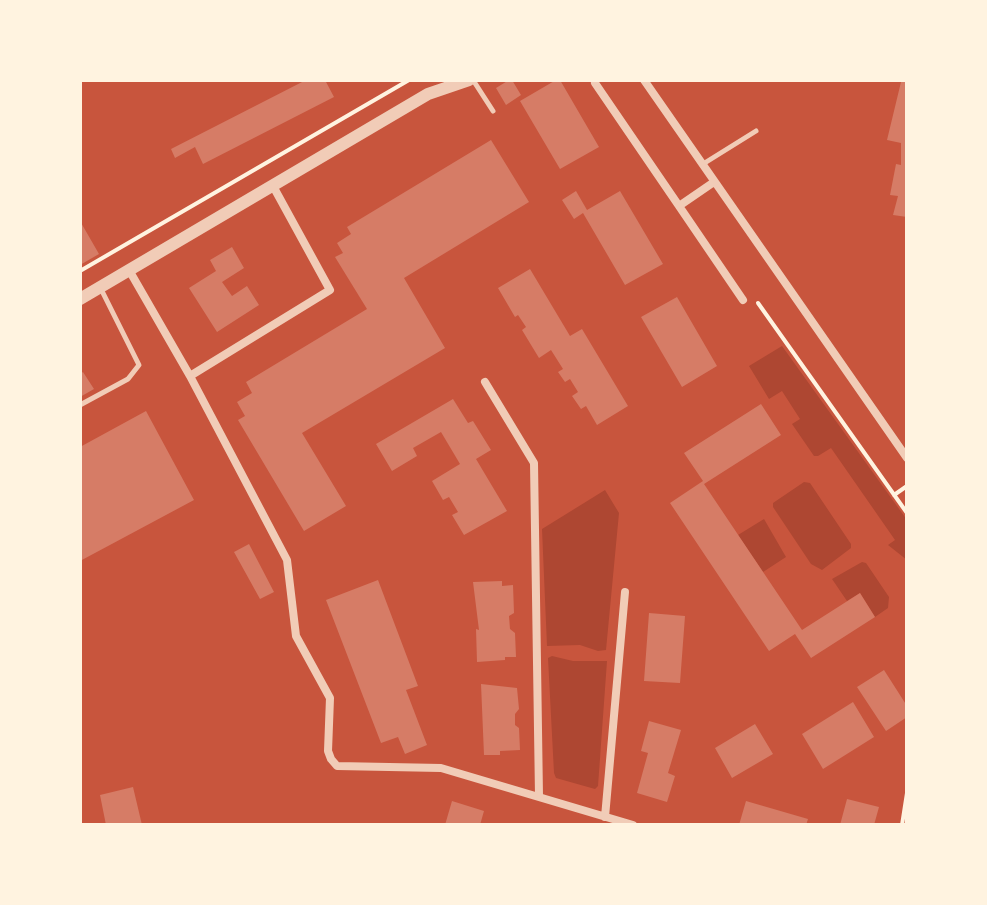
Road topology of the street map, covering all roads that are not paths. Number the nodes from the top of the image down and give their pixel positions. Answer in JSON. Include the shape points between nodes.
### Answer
{"nodes":[{"id":1,"x":444,"y":80,"type":"edge"},
{"id":2,"x":471,"y":80,"type":"edge"},
{"id":3,"x":644,"y":80,"type":"edge"},
{"id":4,"x":595,"y":83,"type":"dead end"},
{"id":5,"x":428,"y":94,"type":"junction"},
{"id":6,"x":493,"y":111,"type":"dead end"},
{"id":7,"x":756,"y":131,"type":"dead end"},
{"id":8,"x":702,"y":165,"type":"junction"},
{"id":9,"x":714,"y":182,"type":"junction"},
{"id":10,"x":273,"y":186,"type":"junction"},
{"id":11,"x":679,"y":206,"type":"junction"},
{"id":12,"x":129,"y":270,"type":"junction"},
{"id":13,"x":100,"y":287,"type":"junction"},
{"id":14,"x":80,"y":299,"type":"edge"},
{"id":15,"x":743,"y":300,"type":"dead end"},
{"id":16,"x":190,"y":376,"type":"junction"},
{"id":17,"x":485,"y":382,"type":"dead end"},
{"id":18,"x":80,"y":405,"type":"edge"},
{"id":19,"x":907,"y":458,"type":"edge"},
{"id":20,"x":625,"y":592,"type":"dead end"},
{"id":21,"x":539,"y":796,"type":"junction"},
{"id":22,"x":605,"y":817,"type":"junction"},
{"id":23,"x":633,"y":825,"type":"edge"}],
"edges":[{"from":1,"to":5,"type":"street"},
{"from":2,"to":5,"type":"street"},
{"from":2,"to":6,"type":"lane"},
{"from":3,"to":8,"type":"street"},
{"from":4,"to":11,"type":"street"},
{"from":5,"to":10,"type":"street"},
{"from":7,"to":8,"type":"lane"},
{"from":8,"to":9,"type":"street"},
{"from":9,"to":11,"type":"street"},
{"from":9,"to":19,"type":"street"},
{"from":10,"to":12,"type":"street"},
{"from":10,"to":16,"type":"street","via":[[330,290]]},
{"from":11,"to":15,"type":"street"},
{"from":12,"to":13,"type":"street"},
{"from":12,"to":16,"type":"street"},
{"from":13,"to":14,"type":"street"},
{"from":13,"to":18,"type":"lane","via":[[139,365],[128,379]]},
{"from":16,"to":21,"type":"street","via":[[287,560],[296,636],[330,698],[328,751],[337,766],[441,768]]},
{"from":17,"to":21,"type":"street","via":[[534,463]]},
{"from":20,"to":22,"type":"street"},
{"from":21,"to":22,"type":"street"},
{"from":22,"to":23,"type":"street"}]}
